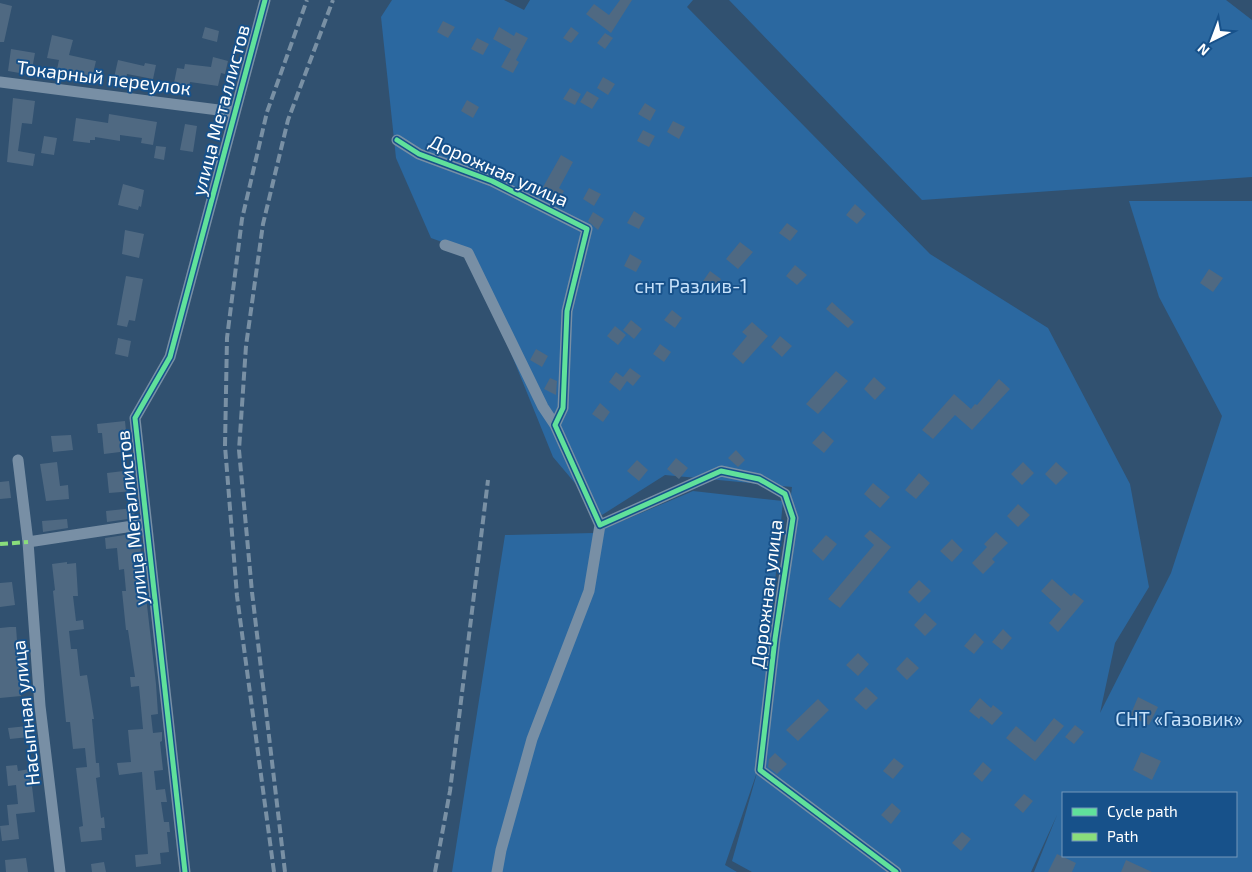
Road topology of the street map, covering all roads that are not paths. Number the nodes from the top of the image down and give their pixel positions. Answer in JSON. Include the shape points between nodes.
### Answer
{"nodes":[{"id":1,"x":265,"y":0,"type":"edge"},
{"id":2,"x":0,"y":82,"type":"edge"},
{"id":3,"x":234,"y":112,"type":"junction"},
{"id":4,"x":397,"y":140,"type":"dead end"},
{"id":5,"x":445,"y":245,"type":"dead end"},
{"id":6,"x":555,"y":425,"type":"junction"},
{"id":7,"x":18,"y":460,"type":"dead end"},
{"id":8,"x":146,"y":524,"type":"junction"},
{"id":9,"x":600,"y":525,"type":"junction"},
{"id":10,"x":28,"y":542,"type":"junction"},
{"id":11,"x":60,"y":872,"type":"edge"},
{"id":12,"x":185,"y":872,"type":"edge"},
{"id":13,"x":497,"y":872,"type":"edge"},
{"id":14,"x":896,"y":872,"type":"edge"}],
"edges":[{"from":1,"to":3,"type":"street","name":"улица Металлистов"},
{"from":2,"to":3,"type":"street","name":"Токарный переулок"},
{"from":3,"to":8,"type":"street","name":"улица Металлистов","via":[[170,357],[135,418]]},
{"from":4,"to":6,"type":"street","name":"Дорожная улица","via":[[419,154],[492,182],[587,229],[567,311],[563,408]]},
{"from":5,"to":6,"type":"street","via":[[468,253],[542,407]]},
{"from":6,"to":9,"type":"street"},
{"from":7,"to":10,"type":"street","name":"Насыпная улица"},
{"from":8,"to":10,"type":"street"},
{"from":8,"to":12,"type":"street","name":"улица Металлистов"},
{"from":9,"to":13,"type":"street","via":[[588,591],[532,740]]},
{"from":9,"to":14,"type":"street","name":"Дорожная улица","via":[[721,471],[759,479],[785,494],[793,518],[760,770]]},
{"from":10,"to":11,"type":"street","name":"Насыпная улица","via":[[40,706]]}]}
